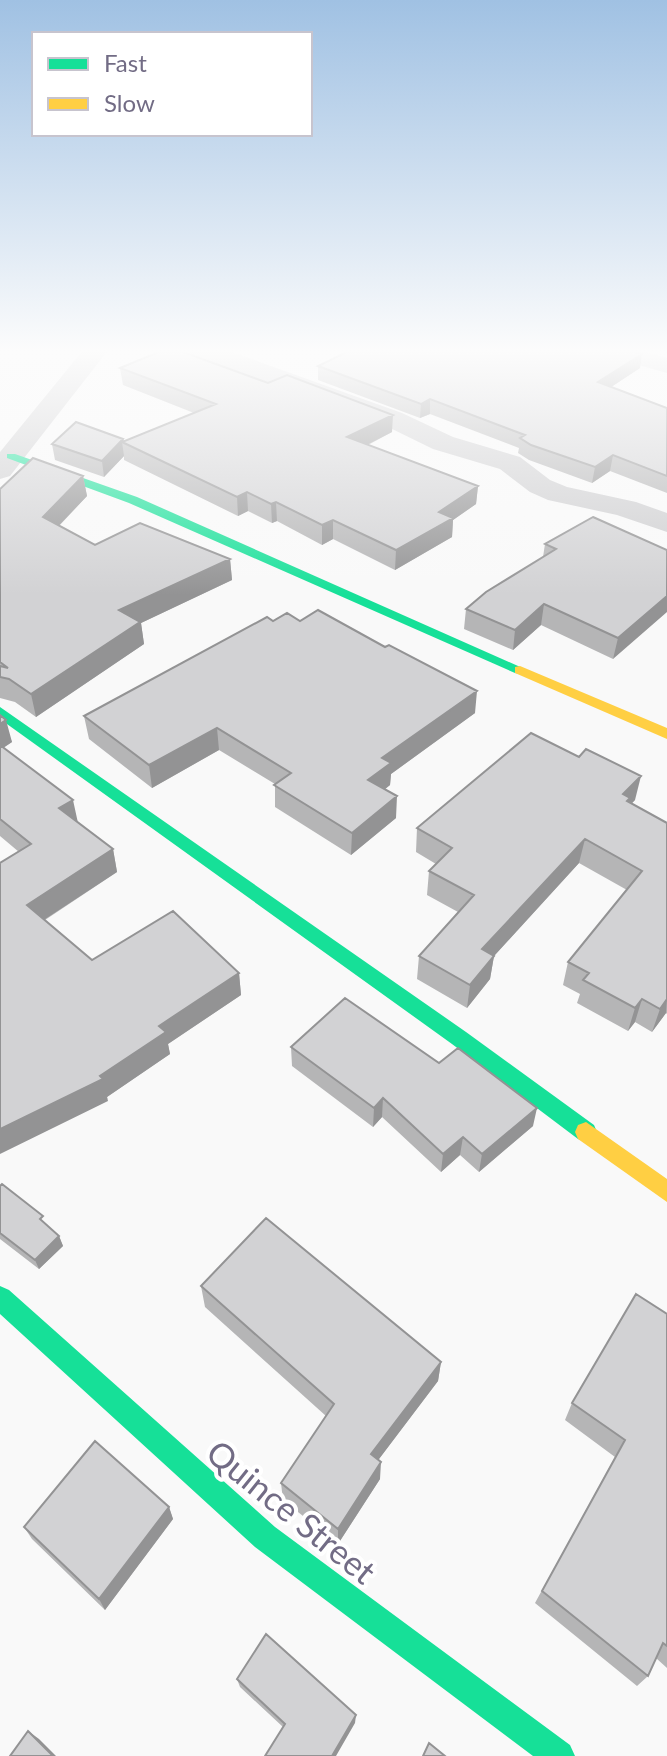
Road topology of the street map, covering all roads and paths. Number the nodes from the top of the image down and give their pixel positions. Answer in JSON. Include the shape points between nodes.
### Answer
{"nodes":[{"id":1,"x":32,"y":431,"type":"edge"},
{"id":2,"x":418,"y":431,"type":"edge"},
{"id":3,"x":6,"y":463,"type":"edge"},
{"id":4,"x":667,"y":523,"type":"edge"},
{"id":5,"x":0,"y":712,"type":"edge"},
{"id":6,"x":667,"y":734,"type":"edge"},
{"id":7,"x":667,"y":1192,"type":"edge"},
{"id":8,"x":0,"y":1298,"type":"edge"},
{"id":9,"x":559,"y":1756,"type":"edge"}],
"edges":[{"from":1,"to":3,"type":"street"},
{"from":2,"to":4,"type":"street","via":[[510,463],[558,494]]},
{"from":3,"to":6,"type":"street","via":[[133,500]]},
{"from":5,"to":7,"type":"street"},
{"from":8,"to":9,"type":"street","name":"Quince Street","via":[[265,1537]]}]}
